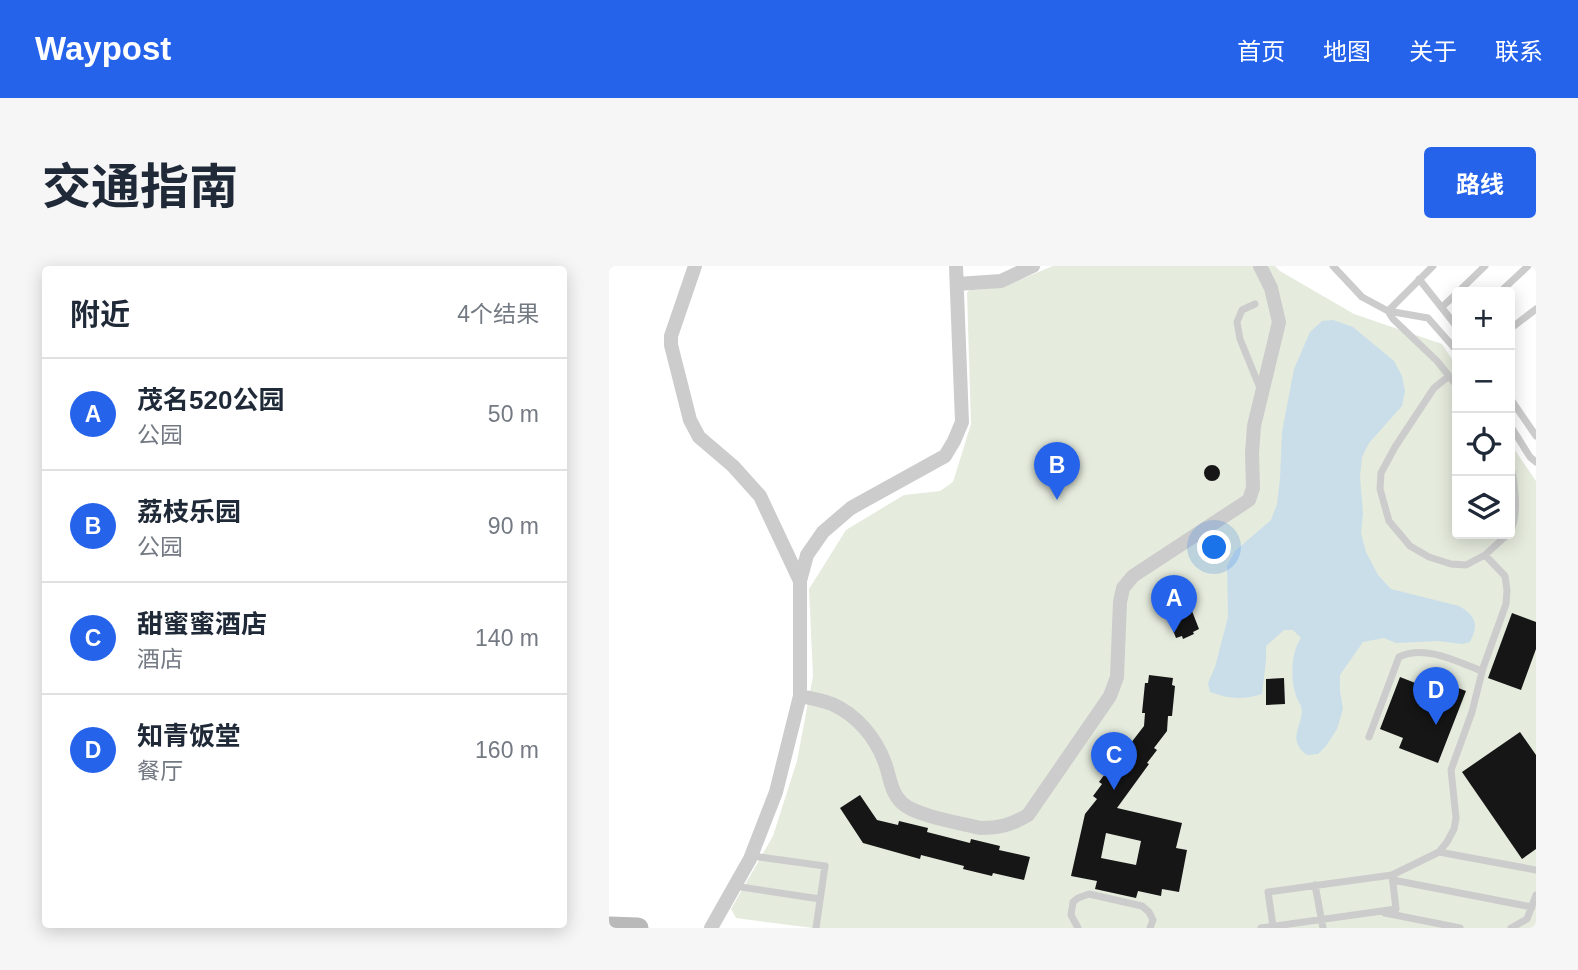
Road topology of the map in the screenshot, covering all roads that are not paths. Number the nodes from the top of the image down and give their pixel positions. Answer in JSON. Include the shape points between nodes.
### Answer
{"nodes":[{"id":1,"x":695,"y":266,"type":"edge"},
{"id":2,"x":956,"y":266,"type":"edge"},
{"id":3,"x":1033,"y":266,"type":"edge"},
{"id":4,"x":1260,"y":266,"type":"edge"},
{"id":5,"x":1333,"y":266,"type":"edge"},
{"id":6,"x":1433,"y":266,"type":"edge"},
{"id":7,"x":1485,"y":266,"type":"edge"},
{"id":8,"x":1528,"y":266,"type":"edge"},
{"id":9,"x":1419,"y":279,"type":"junction"},
{"id":10,"x":957,"y":284,"type":"junction"},
{"id":11,"x":1462,"y":287,"type":"edge"},
{"id":12,"x":1505,"y":287,"type":"edge"},
{"id":13,"x":1452,"y":297,"type":"edge"},
{"id":14,"x":1255,"y":304,"type":"dead end"},
{"id":15,"x":1442,"y":307,"type":"junction"},
{"id":16,"x":1536,"y":309,"type":"edge"},
{"id":17,"x":1388,"y":311,"type":"junction"},
{"id":18,"x":1452,"y":320,"type":"edge"},
{"id":19,"x":1515,"y":325,"type":"edge"},
{"id":20,"x":1456,"y":350,"type":"edge"},
{"id":21,"x":1449,"y":376,"type":"junction"},
{"id":22,"x":1452,"y":380,"type":"edge"},
{"id":23,"x":1261,"y":392,"type":"junction"},
{"id":24,"x":1515,"y":405,"type":"edge"},
{"id":25,"x":1515,"y":433,"type":"edge"},
{"id":26,"x":1536,"y":436,"type":"edge"},
{"id":27,"x":1536,"y":462,"type":"edge"},
{"id":28,"x":1502,"y":539,"type":"edge"},
{"id":29,"x":1485,"y":555,"type":"junction"},
{"id":30,"x":800,"y":581,"type":"junction"},
{"id":31,"x":1482,"y":671,"type":"junction"},
{"id":32,"x":800,"y":696,"type":"junction"},
{"id":33,"x":1369,"y":737,"type":"dead end"},
{"id":34,"x":1439,"y":852,"type":"junction"},
{"id":35,"x":751,"y":856,"type":"junction"},
{"id":36,"x":1536,"y":870,"type":"edge"},
{"id":37,"x":1392,"y":877,"type":"junction"},
{"id":38,"x":1315,"y":885,"type":"junction"},
{"id":39,"x":734,"y":886,"type":"junction"},
{"id":40,"x":1536,"y":895,"type":"edge"},
{"id":41,"x":820,"y":899,"type":"junction"},
{"id":42,"x":1532,"y":907,"type":"junction"},
{"id":43,"x":1376,"y":912,"type":"junction"},
{"id":44,"x":1322,"y":924,"type":"edge"},
{"id":45,"x":1273,"y":926,"type":"junction"},
{"id":46,"x":609,"y":927,"type":"edge"},
{"id":47,"x":1153,"y":927,"type":"edge"},
{"id":48,"x":638,"y":928,"type":"edge"},
{"id":49,"x":711,"y":928,"type":"edge"},
{"id":50,"x":816,"y":928,"type":"edge"},
{"id":51,"x":1078,"y":928,"type":"edge"},
{"id":52,"x":1262,"y":928,"type":"edge"},
{"id":53,"x":1460,"y":928,"type":"edge"},
{"id":54,"x":1511,"y":928,"type":"edge"}],
"edges":[{"from":1,"to":30,"type":"street","via":[[671,336],[690,420],[699,437],[760,496]]},
{"from":2,"to":10,"type":"street"},
{"from":3,"to":10,"type":"street","via":[[1001,281]]},
{"from":4,"to":23,"type":"street","via":[[1279,322]]},
{"from":5,"to":17,"type":"lane","via":[[1362,298]]},
{"from":6,"to":9,"type":"lane"},
{"from":7,"to":11,"type":"lane"},
{"from":8,"to":12,"type":"lane"},
{"from":9,"to":15,"type":"lane"},
{"from":9,"to":17,"type":"lane"},
{"from":10,"to":30,"type":"street","via":[[962,422],[954,441],[945,456],[851,508],[823,532],[807,555]]},
{"from":13,"to":15,"type":"lane"},
{"from":14,"to":23,"type":"lane","via":[[1242,310],[1237,322]]},
{"from":15,"to":18,"type":"lane"},
{"from":16,"to":19,"type":"lane"},
{"from":17,"to":20,"type":"lane","via":[[1428,317]]},
{"from":17,"to":21,"type":"lane"},
{"from":21,"to":22,"type":"lane"},
{"from":21,"to":29,"type":"lane","via":[[1434,388],[1395,447],[1381,473],[1380,489],[1389,521],[1410,546],[1451,564],[1466,565]]},
{"from":23,"to":32,"type":"street","via":[[1249,500],[1133,576],[1123,588],[1117,677],[1110,696],[1028,814],[1009,825],[980,828],[916,812],[902,803],[892,788],[870,733],[831,704]]},
{"from":24,"to":26,"type":"lane"},
{"from":25,"to":27,"type":"lane"},
{"from":28,"to":29,"type":"lane"},
{"from":29,"to":31,"type":"lane","via":[[1505,576],[1507,590]]},
{"from":30,"to":32,"type":"street"},
{"from":31,"to":33,"type":"lane","via":[[1437,655],[1416,652],[1399,657]]},
{"from":31,"to":34,"type":"lane","via":[[1451,770],[1454,829]]},
{"from":32,"to":35,"type":"street","via":[[776,792]]},
{"from":34,"to":36,"type":"lane"},
{"from":34,"to":37,"type":"lane"},
{"from":35,"to":39,"type":"street"},
{"from":35,"to":41,"type":"lane","via":[[825,866]]},
{"from":37,"to":38,"type":"lane"},
{"from":37,"to":42,"type":"lane"},
{"from":37,"to":43,"type":"lane","via":[[1397,909]]},
{"from":38,"to":44,"type":"lane"},
{"from":38,"to":45,"type":"lane","via":[[1268,891]]},
{"from":39,"to":41,"type":"lane"},
{"from":39,"to":49,"type":"street"},
{"from":40,"to":42,"type":"lane"},
{"from":41,"to":50,"type":"lane"},
{"from":42,"to":54,"type":"lane","via":[[1527,919]]},
{"from":43,"to":44,"type":"lane"},
{"from":43,"to":53,"type":"lane"},
{"from":44,"to":45,"type":"lane"},
{"from":45,"to":52,"type":"lane"},
{"from":46,"to":48,"type":"main road"},
{"from":47,"to":51,"type":"lane","via":[[1142,906],[1089,894],[1073,902],[1071,915]]}]}
